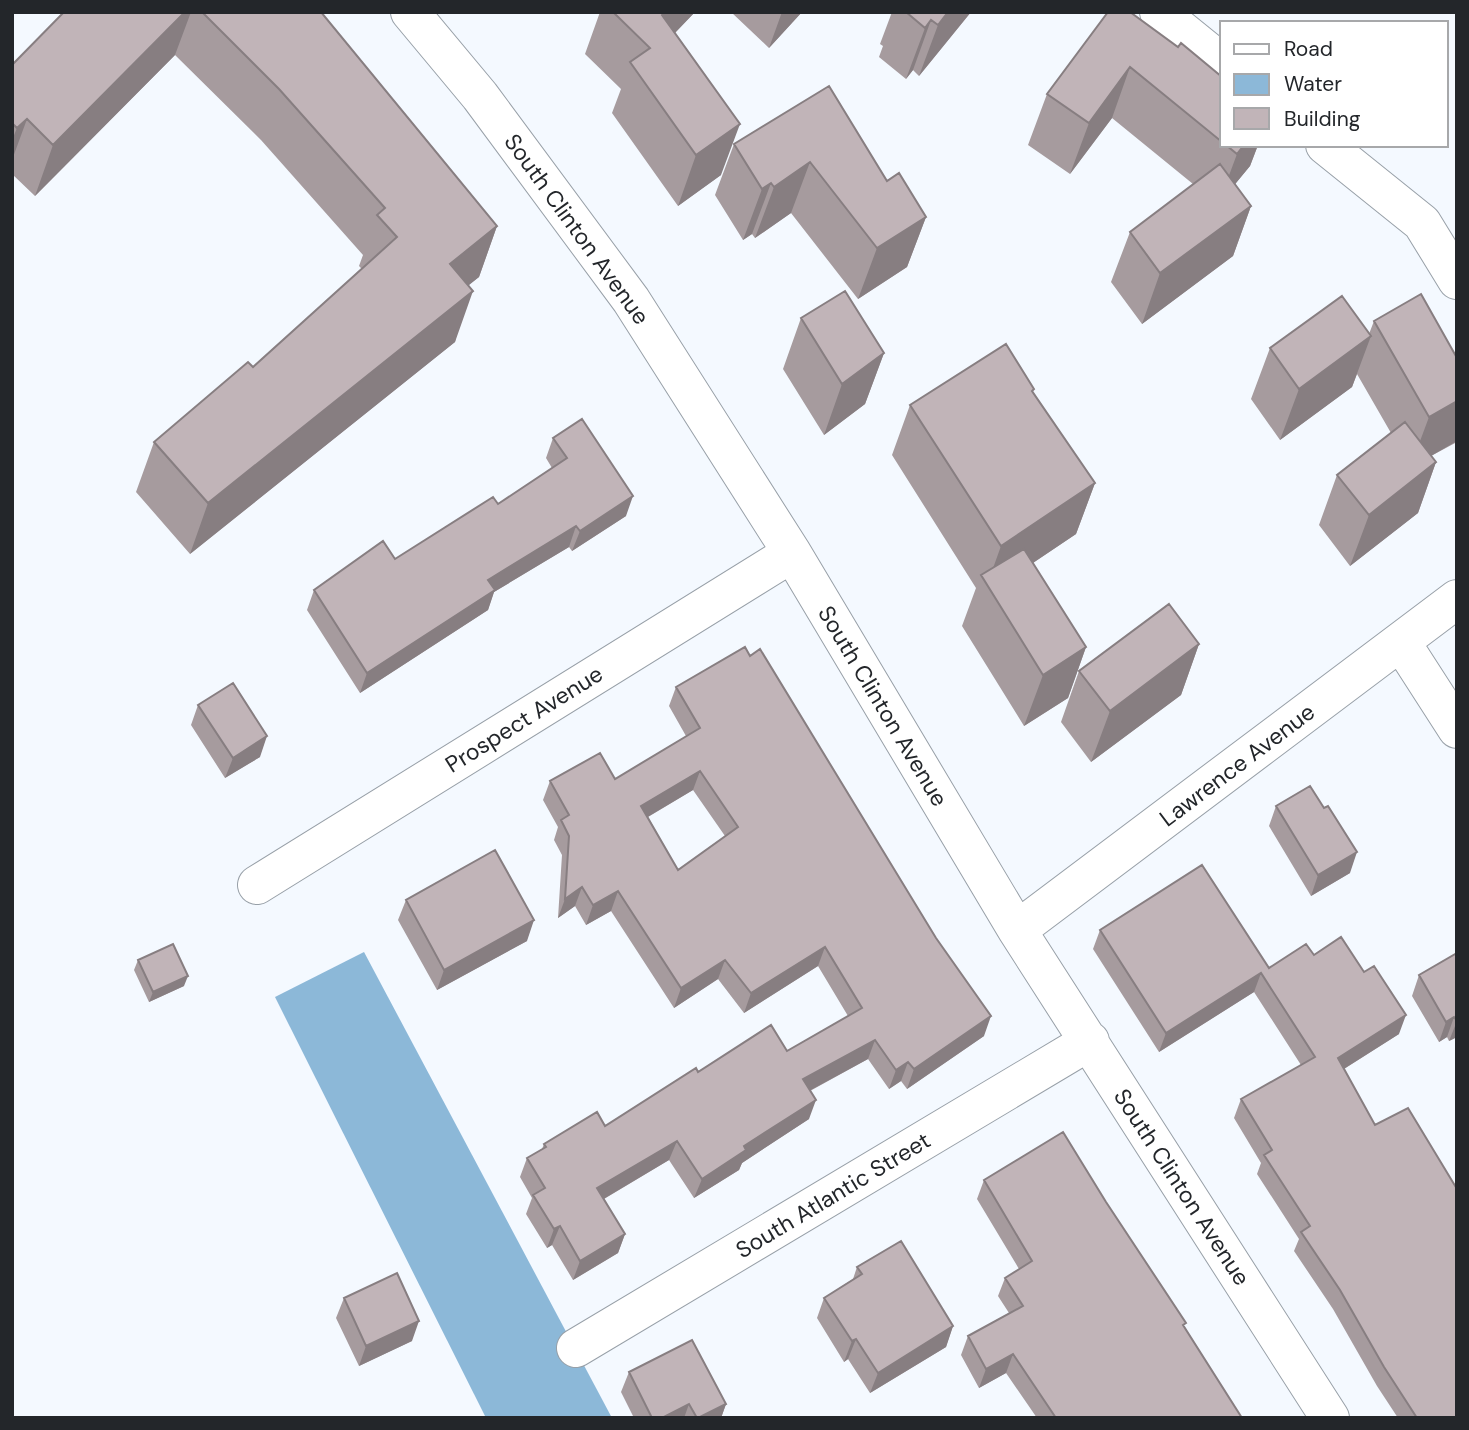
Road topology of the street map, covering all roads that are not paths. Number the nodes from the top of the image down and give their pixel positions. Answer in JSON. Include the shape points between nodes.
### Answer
{"nodes":[{"id":1,"x":410,"y":12,"type":"edge"},
{"id":2,"x":1159,"y":12,"type":"edge"},
{"id":3,"x":1220,"y":61,"type":"edge"},
{"id":4,"x":1327,"y":147,"type":"edge"},
{"id":5,"x":1457,"y":280,"type":"edge"},
{"id":6,"x":792,"y":554,"type":"junction"},
{"id":7,"x":1457,"y":599,"type":"edge"},
{"id":8,"x":1401,"y":642,"type":"junction"},
{"id":9,"x":1457,"y":729,"type":"edge"},
{"id":10,"x":257,"y":885,"type":"dead end"},
{"id":11,"x":1017,"y":930,"type":"junction"},
{"id":12,"x":1090,"y":1041,"type":"junction"},
{"id":13,"x":576,"y":1348,"type":"dead end"},
{"id":14,"x":1329,"y":1418,"type":"edge"}],
"edges":[{"from":1,"to":6,"type":"street","name":"South Clinton Avenue","via":[[480,96],[631,300]]},
{"from":2,"to":3,"type":"street"},
{"from":4,"to":5,"type":"street","via":[[1422,223]]},
{"from":6,"to":10,"type":"street","name":"Prospect Avenue"},
{"from":6,"to":11,"type":"street","name":"South Clinton Avenue"},
{"from":7,"to":8,"type":"street","name":"Lawrence Avenue"},
{"from":8,"to":9,"type":"street"},
{"from":8,"to":11,"type":"street","name":"Lawrence Avenue"},
{"from":11,"to":12,"type":"street","name":"South Clinton Avenue"},
{"from":12,"to":13,"type":"street","name":"South Atlantic Street"},
{"from":12,"to":14,"type":"street","name":"South Clinton Avenue"}]}
